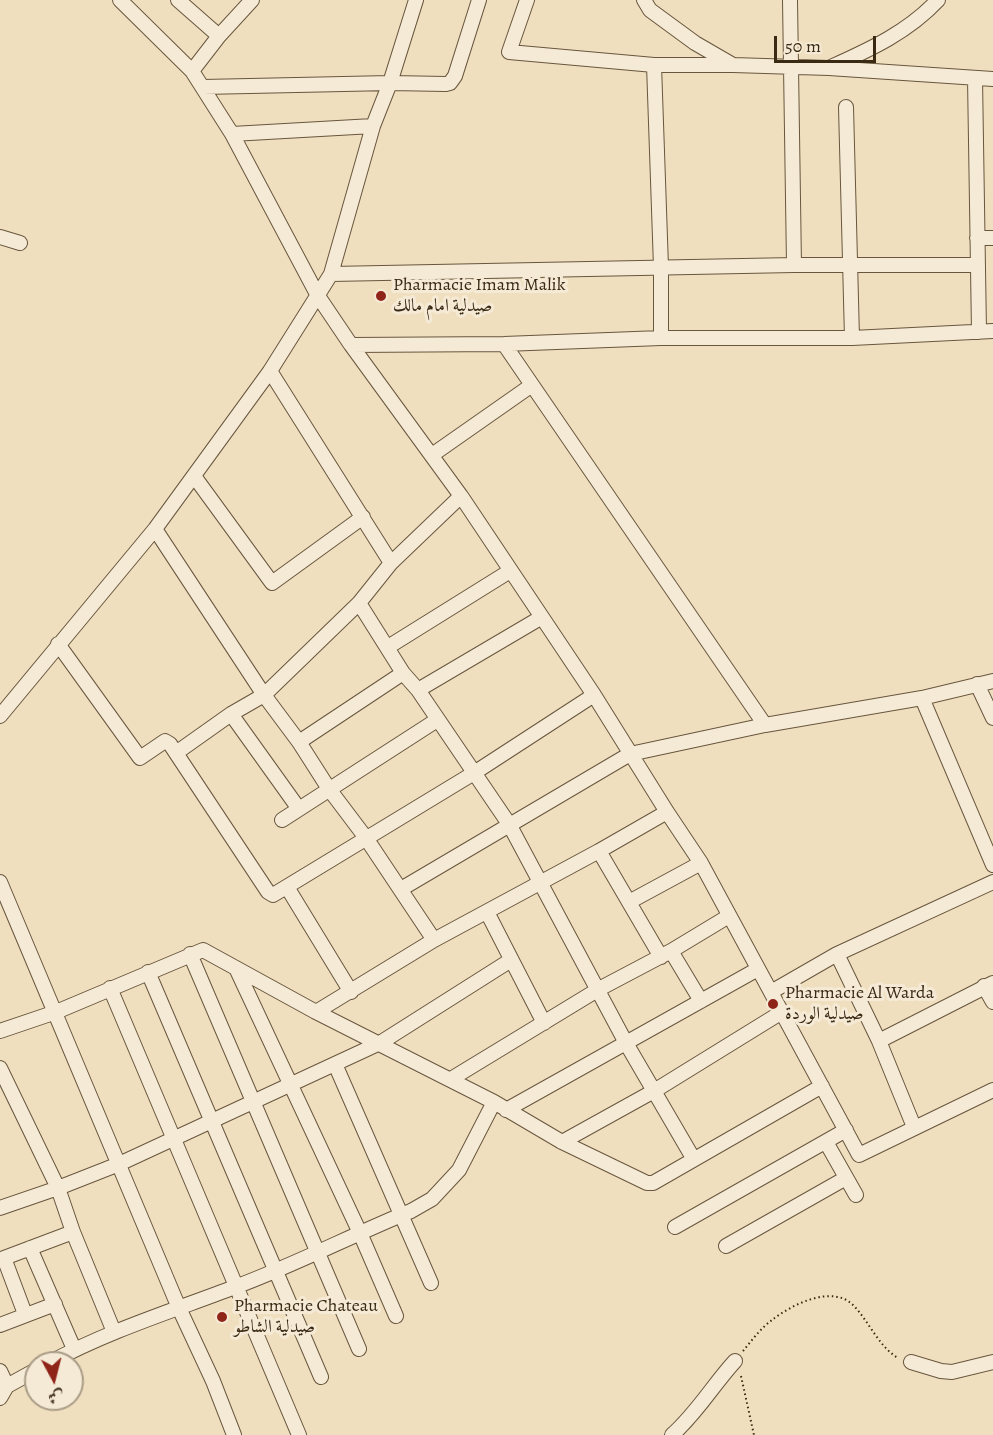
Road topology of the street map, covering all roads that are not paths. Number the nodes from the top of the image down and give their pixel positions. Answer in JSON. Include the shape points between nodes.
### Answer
{"nodes":[{"id":1,"x":120,"y":0,"type":"edge"},
{"id":2,"x":178,"y":0,"type":"edge"},
{"id":3,"x":252,"y":0,"type":"edge"},
{"id":4,"x":416,"y":0,"type":"edge"},
{"id":5,"x":479,"y":0,"type":"edge"},
{"id":6,"x":526,"y":0,"type":"edge"},
{"id":7,"x":644,"y":0,"type":"edge"},
{"id":8,"x":790,"y":0,"type":"edge"},
{"id":9,"x":938,"y":0,"type":"edge"},
{"id":10,"x":219,"y":36,"type":"junction"},
{"id":11,"x":654,"y":65,"type":"junction"},
{"id":12,"x":732,"y":65,"type":"junction"},
{"id":13,"x":790,"y":66,"type":"junction"},
{"id":14,"x":829,"y":68,"type":"junction"},
{"id":15,"x":192,"y":71,"type":"junction"},
{"id":16,"x":975,"y":78,"type":"junction"},
{"id":17,"x":993,"y":79,"type":"edge"},
{"id":18,"x":390,"y":83,"type":"junction"},
{"id":19,"x":203,"y":87,"type":"junction"},
{"id":20,"x":846,"y":107,"type":"dead end"},
{"id":21,"x":373,"y":126,"type":"junction"},
{"id":22,"x":232,"y":134,"type":"junction"},
{"id":23,"x":0,"y":237,"type":"edge"},
{"id":24,"x":977,"y":238,"type":"junction"},
{"id":25,"x":993,"y":238,"type":"edge"},
{"id":26,"x":20,"y":243,"type":"dead end"},
{"id":27,"x":794,"y":265,"type":"junction"},
{"id":28,"x":850,"y":265,"type":"junction"},
{"id":29,"x":977,"y":266,"type":"junction"},
{"id":30,"x":661,"y":267,"type":"junction"},
{"id":31,"x":331,"y":274,"type":"junction"},
{"id":32,"x":318,"y":296,"type":"junction"},
{"id":33,"x":993,"y":331,"type":"edge"},
{"id":34,"x":979,"y":332,"type":"junction"},
{"id":35,"x":661,"y":338,"type":"junction"},
{"id":36,"x":852,"y":338,"type":"junction"},
{"id":37,"x":504,"y":344,"type":"junction"},
{"id":38,"x":351,"y":345,"type":"junction"},
{"id":39,"x":270,"y":371,"type":"junction"},
{"id":40,"x":532,"y":386,"type":"junction"},
{"id":41,"x":432,"y":455,"type":"junction"},
{"id":42,"x":194,"y":476,"type":"junction"},
{"id":43,"x":461,"y":496,"type":"junction"},
{"id":44,"x":363,"y":517,"type":"junction"},
{"id":45,"x":155,"y":529,"type":"junction"},
{"id":46,"x":391,"y":563,"type":"junction"},
{"id":47,"x":510,"y":571,"type":"junction"},
{"id":48,"x":359,"y":603,"type":"junction"},
{"id":49,"x":542,"y":617,"type":"junction"},
{"id":50,"x":58,"y":644,"type":"junction"},
{"id":51,"x":388,"y":647,"type":"junction"},
{"id":52,"x":403,"y":673,"type":"junction"},
{"id":53,"x":993,"y":681,"type":"edge"},
{"id":54,"x":976,"y":684,"type":"junction"},
{"id":55,"x":418,"y":690,"type":"junction"},
{"id":56,"x":264,"y":695,"type":"junction"},
{"id":57,"x":594,"y":695,"type":"junction"},
{"id":58,"x":922,"y":698,"type":"junction"},
{"id":59,"x":231,"y":714,"type":"junction"},
{"id":60,"x":0,"y":716,"type":"edge"},
{"id":61,"x":993,"y":718,"type":"edge"},
{"id":62,"x":436,"y":720,"type":"junction"},
{"id":63,"x":765,"y":725,"type":"junction"},
{"id":64,"x":299,"y":742,"type":"junction"},
{"id":65,"x":176,"y":753,"type":"junction"},
{"id":66,"x":630,"y":754,"type":"junction"},
{"id":67,"x":474,"y":773,"type":"junction"},
{"id":68,"x":329,"y":789,"type":"junction"},
{"id":69,"x":299,"y":809,"type":"junction"},
{"id":70,"x":667,"y":812,"type":"junction"},
{"id":71,"x":282,"y":820,"type":"dead end"},
{"id":72,"x":509,"y":824,"type":"junction"},
{"id":73,"x":366,"y":838,"type":"junction"},
{"id":74,"x":599,"y":851,"type":"junction"},
{"id":75,"x":701,"y":863,"type":"junction"},
{"id":76,"x":993,"y":866,"type":"edge"},
{"id":77,"x":0,"y":882,"type":"edge"},
{"id":78,"x":993,"y":882,"type":"edge"},
{"id":79,"x":542,"y":883,"type":"junction"},
{"id":80,"x":287,"y":886,"type":"junction"},
{"id":81,"x":401,"y":889,"type":"junction"},
{"id":82,"x":629,"y":902,"type":"junction"},
{"id":83,"x":487,"y":912,"type":"junction"},
{"id":84,"x":729,"y":916,"type":"junction"},
{"id":85,"x":434,"y":940,"type":"junction"},
{"id":86,"x":190,"y":954,"type":"junction"},
{"id":87,"x":666,"y":954,"type":"junction"},
{"id":88,"x":837,"y":954,"type":"junction"},
{"id":89,"x":511,"y":960,"type":"junction"},
{"id":90,"x":236,"y":968,"type":"junction"},
{"id":91,"x":758,"y":969,"type":"junction"},
{"id":92,"x":148,"y":972,"type":"junction"},
{"id":93,"x":989,"y":985,"type":"edge"},
{"id":94,"x":110,"y":988,"type":"junction"},
{"id":95,"x":599,"y":989,"type":"junction"},
{"id":96,"x":351,"y":992,"type":"junction"},
{"id":97,"x":771,"y":992,"type":"junction"},
{"id":98,"x":701,"y":1001,"type":"junction"},
{"id":99,"x":993,"y":1002,"type":"edge"},
{"id":100,"x":56,"y":1012,"type":"junction"},
{"id":101,"x":316,"y":1012,"type":"junction"},
{"id":102,"x":782,"y":1012,"type":"junction"},
{"id":103,"x":544,"y":1023,"type":"junction"},
{"id":104,"x":0,"y":1031,"type":"edge"},
{"id":105,"x":879,"y":1041,"type":"junction"},
{"id":106,"x":380,"y":1043,"type":"junction"},
{"id":107,"x":626,"y":1043,"type":"junction"},
{"id":108,"x":335,"y":1064,"type":"junction"},
{"id":109,"x":0,"y":1068,"type":"edge"},
{"id":110,"x":451,"y":1079,"type":"junction"},
{"id":111,"x":291,"y":1083,"type":"junction"},
{"id":112,"x":822,"y":1086,"type":"junction"},
{"id":113,"x":993,"y":1090,"type":"edge"},
{"id":114,"x":654,"y":1091,"type":"junction"},
{"id":115,"x":253,"y":1101,"type":"junction"},
{"id":116,"x":494,"y":1102,"type":"junction"},
{"id":117,"x":506,"y":1110,"type":"junction"},
{"id":118,"x":213,"y":1121,"type":"junction"},
{"id":119,"x":914,"y":1127,"type":"junction"},
{"id":120,"x":846,"y":1130,"type":"junction"},
{"id":121,"x":174,"y":1139,"type":"junction"},
{"id":122,"x":562,"y":1142,"type":"junction"},
{"id":123,"x":826,"y":1142,"type":"junction"},
{"id":124,"x":693,"y":1158,"type":"junction"},
{"id":125,"x":119,"y":1164,"type":"junction"},
{"id":126,"x":846,"y":1178,"type":"junction"},
{"id":127,"x":58,"y":1188,"type":"junction"},
{"id":128,"x":856,"y":1195,"type":"dead end"},
{"id":129,"x":0,"y":1208,"type":"edge"},
{"id":130,"x":402,"y":1215,"type":"junction"},
{"id":131,"x":675,"y":1227,"type":"dead end"},
{"id":132,"x":73,"y":1232,"type":"junction"},
{"id":133,"x":360,"y":1233,"type":"junction"},
{"id":134,"x":726,"y":1246,"type":"dead end"},
{"id":135,"x":30,"y":1248,"type":"junction"},
{"id":136,"x":318,"y":1252,"type":"junction"},
{"id":137,"x":2,"y":1254,"type":"edge"},
{"id":138,"x":277,"y":1270,"type":"junction"},
{"id":139,"x":432,"y":1283,"type":"dead end"},
{"id":140,"x":237,"y":1287,"type":"junction"},
{"id":141,"x":55,"y":1304,"type":"junction"},
{"id":142,"x":179,"y":1308,"type":"junction"},
{"id":143,"x":25,"y":1314,"type":"junction"},
{"id":144,"x":396,"y":1316,"type":"dead end"},
{"id":145,"x":0,"y":1325,"type":"edge"},
{"id":146,"x":114,"y":1332,"type":"junction"},
{"id":147,"x":74,"y":1349,"type":"junction"},
{"id":148,"x":359,"y":1349,"type":"dead end"},
{"id":149,"x":70,"y":1351,"type":"edge"},
{"id":150,"x":735,"y":1361,"type":"road end"},
{"id":151,"x":911,"y":1362,"type":"road end"},
{"id":152,"x":993,"y":1362,"type":"edge"},
{"id":153,"x":0,"y":1371,"type":"edge"},
{"id":154,"x":321,"y":1377,"type":"dead end"},
{"id":155,"x":24,"y":1378,"type":"edge"},
{"id":156,"x":3,"y":1392,"type":"edge"},
{"id":157,"x":234,"y":1435,"type":"edge"},
{"id":158,"x":299,"y":1435,"type":"edge"},
{"id":159,"x":672,"y":1435,"type":"edge"}],
"edges":[{"from":1,"to":15,"type":"street"},
{"from":2,"to":10,"type":"street"},
{"from":3,"to":10,"type":"street"},
{"from":4,"to":18,"type":"street"},
{"from":5,"to":18,"type":"street","via":[[450,83]]},
{"from":6,"to":11,"type":"street","via":[[509,52]]},
{"from":7,"to":12,"type":"street","via":[[650,10]]},
{"from":8,"to":13,"type":"street"},
{"from":9,"to":14,"type":"street","via":[[923,16],[891,38]]},
{"from":10,"to":15,"type":"street"},
{"from":11,"to":12,"type":"street"},
{"from":11,"to":30,"type":"street"},
{"from":12,"to":13,"type":"street"},
{"from":13,"to":14,"type":"street"},
{"from":13,"to":27,"type":"street"},
{"from":14,"to":16,"type":"street"},
{"from":15,"to":19,"type":"street"},
{"from":16,"to":17,"type":"street"},
{"from":16,"to":24,"type":"street"},
{"from":18,"to":19,"type":"street"},
{"from":18,"to":21,"type":"street"},
{"from":19,"to":22,"type":"street"},
{"from":20,"to":28,"type":"street"},
{"from":21,"to":22,"type":"street"},
{"from":21,"to":31,"type":"street"},
{"from":22,"to":32,"type":"street"},
{"from":23,"to":26,"type":"street"},
{"from":24,"to":25,"type":"street"},
{"from":24,"to":29,"type":"street"},
{"from":27,"to":28,"type":"street"},
{"from":27,"to":30,"type":"street"},
{"from":28,"to":29,"type":"street"},
{"from":28,"to":36,"type":"street"},
{"from":29,"to":34,"type":"street"},
{"from":30,"to":31,"type":"street"},
{"from":30,"to":35,"type":"street"},
{"from":31,"to":32,"type":"street"},
{"from":32,"to":38,"type":"street"},
{"from":32,"to":39,"type":"street"},
{"from":33,"to":34,"type":"street"},
{"from":34,"to":36,"type":"street"},
{"from":35,"to":36,"type":"street"},
{"from":35,"to":37,"type":"street"},
{"from":37,"to":38,"type":"street"},
{"from":37,"to":40,"type":"street"},
{"from":38,"to":41,"type":"street"},
{"from":39,"to":42,"type":"street"},
{"from":39,"to":44,"type":"street"},
{"from":40,"to":41,"type":"street"},
{"from":40,"to":63,"type":"street"},
{"from":41,"to":43,"type":"street"},
{"from":42,"to":44,"type":"street","via":[[272,582]]},
{"from":42,"to":45,"type":"street"},
{"from":43,"to":46,"type":"street"},
{"from":43,"to":47,"type":"street"},
{"from":44,"to":46,"type":"street"},
{"from":45,"to":50,"type":"street"},
{"from":45,"to":56,"type":"street"},
{"from":46,"to":48,"type":"street"},
{"from":47,"to":49,"type":"street"},
{"from":47,"to":51,"type":"street"},
{"from":48,"to":51,"type":"street"},
{"from":48,"to":56,"type":"street"},
{"from":49,"to":55,"type":"street"},
{"from":49,"to":57,"type":"street"},
{"from":50,"to":60,"type":"street"},
{"from":50,"to":65,"type":"street","via":[[140,758],[165,741]]},
{"from":51,"to":52,"type":"street"},
{"from":52,"to":55,"type":"street"},
{"from":52,"to":64,"type":"street"},
{"from":53,"to":54,"type":"street"},
{"from":54,"to":58,"type":"street"},
{"from":54,"to":61,"type":"street"},
{"from":55,"to":62,"type":"street"},
{"from":56,"to":59,"type":"street"},
{"from":56,"to":64,"type":"street"},
{"from":57,"to":66,"type":"street"},
{"from":57,"to":67,"type":"street"},
{"from":58,"to":63,"type":"street"},
{"from":58,"to":76,"type":"street"},
{"from":59,"to":65,"type":"street"},
{"from":59,"to":69,"type":"street"},
{"from":62,"to":67,"type":"street"},
{"from":62,"to":68,"type":"street"},
{"from":63,"to":66,"type":"street"},
{"from":64,"to":68,"type":"street"},
{"from":65,"to":80,"type":"street","via":[[270,895]]},
{"from":66,"to":70,"type":"street"},
{"from":66,"to":72,"type":"street"},
{"from":67,"to":72,"type":"street"},
{"from":67,"to":73,"type":"street"},
{"from":68,"to":69,"type":"street"},
{"from":68,"to":73,"type":"street"},
{"from":69,"to":71,"type":"street"},
{"from":70,"to":74,"type":"street"},
{"from":70,"to":75,"type":"street"},
{"from":72,"to":79,"type":"street"},
{"from":72,"to":81,"type":"street"},
{"from":73,"to":80,"type":"street"},
{"from":73,"to":81,"type":"street"},
{"from":74,"to":79,"type":"street"},
{"from":74,"to":82,"type":"street"},
{"from":75,"to":82,"type":"street"},
{"from":75,"to":84,"type":"street"},
{"from":77,"to":100,"type":"street"},
{"from":78,"to":88,"type":"street"},
{"from":79,"to":83,"type":"street"},
{"from":79,"to":95,"type":"street"},
{"from":80,"to":96,"type":"street"},
{"from":81,"to":85,"type":"street"},
{"from":82,"to":87,"type":"street"},
{"from":83,"to":85,"type":"street"},
{"from":83,"to":89,"type":"street"},
{"from":84,"to":87,"type":"street"},
{"from":84,"to":91,"type":"street"},
{"from":85,"to":96,"type":"street"},
{"from":86,"to":90,"type":"street","via":[[203,950]]},
{"from":86,"to":92,"type":"street"},
{"from":86,"to":115,"type":"street"},
{"from":87,"to":95,"type":"street"},
{"from":87,"to":98,"type":"street"},
{"from":88,"to":97,"type":"street"},
{"from":88,"to":105,"type":"street"},
{"from":89,"to":103,"type":"street"},
{"from":89,"to":106,"type":"street"},
{"from":90,"to":101,"type":"street"},
{"from":90,"to":111,"type":"street"},
{"from":91,"to":97,"type":"street"},
{"from":91,"to":98,"type":"street"},
{"from":92,"to":94,"type":"street"},
{"from":92,"to":118,"type":"street"},
{"from":93,"to":99,"type":"street"},
{"from":93,"to":105,"type":"street"},
{"from":94,"to":100,"type":"street"},
{"from":94,"to":121,"type":"street"},
{"from":95,"to":103,"type":"street"},
{"from":95,"to":107,"type":"street"},
{"from":96,"to":101,"type":"street"},
{"from":97,"to":102,"type":"street"},
{"from":98,"to":107,"type":"street"},
{"from":100,"to":104,"type":"street"},
{"from":100,"to":125,"type":"street"},
{"from":101,"to":106,"type":"street"},
{"from":102,"to":112,"type":"street"},
{"from":102,"to":114,"type":"street"},
{"from":103,"to":110,"type":"street"},
{"from":105,"to":119,"type":"street"},
{"from":106,"to":108,"type":"street"},
{"from":106,"to":110,"type":"street"},
{"from":107,"to":114,"type":"street"},
{"from":107,"to":117,"type":"street"},
{"from":108,"to":111,"type":"street"},
{"from":108,"to":130,"type":"street"},
{"from":109,"to":127,"type":"street"},
{"from":110,"to":116,"type":"street"},
{"from":111,"to":115,"type":"street"},
{"from":111,"to":133,"type":"street"},
{"from":112,"to":120,"type":"street"},
{"from":112,"to":124,"type":"street"},
{"from":113,"to":119,"type":"street"},
{"from":114,"to":122,"type":"street"},
{"from":114,"to":124,"type":"street"},
{"from":115,"to":118,"type":"street"},
{"from":115,"to":136,"type":"street"},
{"from":116,"to":117,"type":"street"},
{"from":116,"to":130,"type":"street","via":[[459,1170],[432,1199]]},
{"from":117,"to":122,"type":"street"},
{"from":118,"to":121,"type":"street"},
{"from":118,"to":138,"type":"street"},
{"from":119,"to":120,"type":"street","via":[[860,1155]]},
{"from":120,"to":123,"type":"street"},
{"from":121,"to":125,"type":"street"},
{"from":121,"to":140,"type":"street"},
{"from":122,"to":124,"type":"street","via":[[647,1183]]},
{"from":123,"to":126,"type":"street"},
{"from":123,"to":131,"type":"street"},
{"from":125,"to":127,"type":"street"},
{"from":125,"to":142,"type":"street"},
{"from":126,"to":128,"type":"street"},
{"from":126,"to":134,"type":"street"},
{"from":127,"to":129,"type":"street"},
{"from":127,"to":132,"type":"street"},
{"from":130,"to":133,"type":"street"},
{"from":130,"to":139,"type":"street"},
{"from":132,"to":135,"type":"street"},
{"from":132,"to":146,"type":"street"},
{"from":133,"to":136,"type":"street"},
{"from":133,"to":144,"type":"street"},
{"from":135,"to":137,"type":"street"},
{"from":135,"to":141,"type":"street"},
{"from":136,"to":138,"type":"street"},
{"from":136,"to":148,"type":"street"},
{"from":137,"to":143,"type":"street"},
{"from":138,"to":140,"type":"street"},
{"from":138,"to":154,"type":"street"},
{"from":140,"to":142,"type":"street"},
{"from":140,"to":158,"type":"street"},
{"from":141,"to":143,"type":"street"},
{"from":141,"to":147,"type":"street"},
{"from":142,"to":146,"type":"street"},
{"from":142,"to":157,"type":"street"},
{"from":143,"to":145,"type":"street"},
{"from":146,"to":147,"type":"street"},
{"from":147,"to":149,"type":"street"},
{"from":150,"to":159,"type":"street"},
{"from":151,"to":152,"type":"street","via":[[952,1372]]},
{"from":153,"to":156,"type":"street"},
{"from":155,"to":156,"type":"street"}]}
